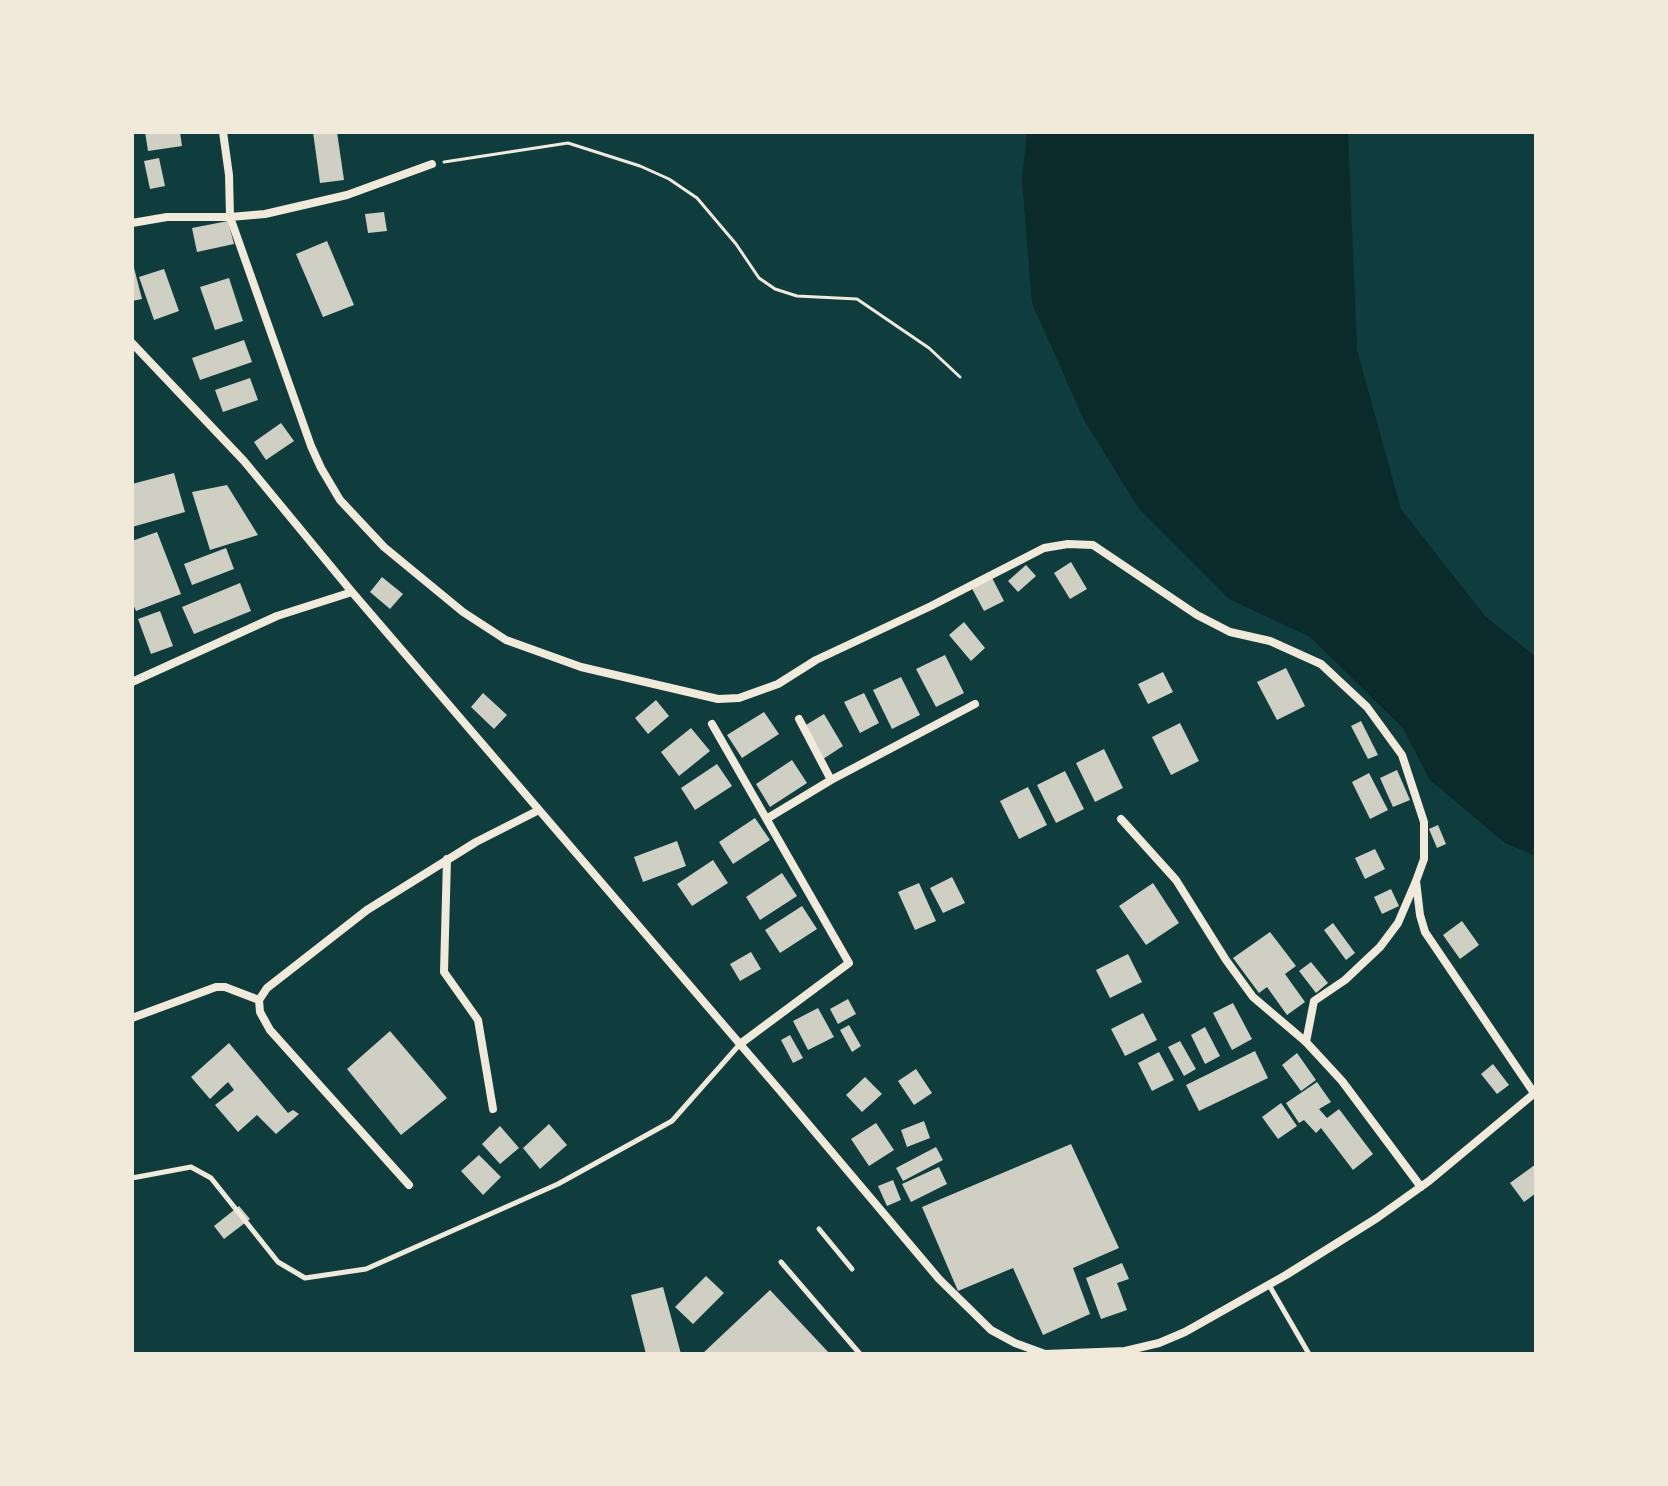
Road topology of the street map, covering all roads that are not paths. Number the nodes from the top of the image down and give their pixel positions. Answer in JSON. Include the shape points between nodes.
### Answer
{"nodes":[{"id":1,"x":223,"y":132,"type":"edge"},
{"id":2,"x":432,"y":164,"type":"road end"},
{"id":3,"x":230,"y":217,"type":"junction"},
{"id":4,"x":132,"y":223,"type":"edge"},
{"id":5,"x":132,"y":343,"type":"edge"},
{"id":6,"x":352,"y":592,"type":"junction"},
{"id":7,"x":132,"y":682,"type":"edge"},
{"id":8,"x":975,"y":704,"type":"dead end"},
{"id":9,"x":799,"y":719,"type":"dead end"},
{"id":10,"x":712,"y":724,"type":"dead end"},
{"id":11,"x":831,"y":780,"type":"junction"},
{"id":12,"x":539,"y":810,"type":"junction"},
{"id":13,"x":768,"y":818,"type":"junction"},
{"id":14,"x":1121,"y":819,"type":"dead end"},
{"id":15,"x":447,"y":859,"type":"junction"},
{"id":16,"x":1416,"y":881,"type":"junction"},
{"id":17,"x":259,"y":1000,"type":"junction"},
{"id":18,"x":132,"y":1018,"type":"edge"},
{"id":19,"x":1306,"y":1042,"type":"junction"},
{"id":20,"x":740,"y":1044,"type":"junction"},
{"id":21,"x":1535,"y":1093,"type":"edge"},
{"id":22,"x":493,"y":1109,"type":"dead end"},
{"id":23,"x":132,"y":1178,"type":"edge"},
{"id":24,"x":409,"y":1185,"type":"dead end"},
{"id":25,"x":1421,"y":1187,"type":"junction"},
{"id":26,"x":819,"y":1229,"type":"dead end"},
{"id":27,"x":781,"y":1262,"type":"dead end"},
{"id":28,"x":852,"y":1269,"type":"dead end"},
{"id":29,"x":1269,"y":1285,"type":"junction"},
{"id":30,"x":1159,"y":1343,"type":"junction"},
{"id":31,"x":1021,"y":1350,"type":"edge"},
{"id":32,"x":860,"y":1354,"type":"edge"},
{"id":33,"x":1163,"y":1354,"type":"edge"},
{"id":34,"x":1309,"y":1354,"type":"edge"}],
"edges":[{"from":1,"to":3,"type":"street"},
{"from":2,"to":3,"type":"street","via":[[347,195]]},
{"from":3,"to":4,"type":"street"},
{"from":3,"to":16,"type":"street","via":[[311,446],[340,500],[384,547],[506,640],[669,690],[739,698],[778,684],[816,660],[1044,548],[1093,545],[1197,615],[1321,664],[1358,697],[1402,755],[1414,786],[1426,844]]},
{"from":5,"to":6,"type":"street","via":[[244,461]]},
{"from":6,"to":7,"type":"street","via":[[277,616]]},
{"from":6,"to":12,"type":"street"},
{"from":8,"to":11,"type":"street"},
{"from":9,"to":11,"type":"street"},
{"from":10,"to":13,"type":"street"},
{"from":11,"to":13,"type":"street"},
{"from":12,"to":15,"type":"street"},
{"from":12,"to":20,"type":"street"},
{"from":13,"to":20,"type":"street","via":[[849,963]]},
{"from":14,"to":19,"type":"street","via":[[1176,880],[1253,997]]},
{"from":15,"to":17,"type":"street","via":[[336,932]]},
{"from":15,"to":22,"type":"street","via":[[444,972],[478,1020]]},
{"from":16,"to":19,"type":"street","via":[[1398,923],[1380,947],[1314,1001]]},
{"from":16,"to":21,"type":"street","via":[[1425,932]]},
{"from":17,"to":18,"type":"street","via":[[216,987]]},
{"from":17,"to":24,"type":"street","via":[[270,1030]]},
{"from":19,"to":25,"type":"street","via":[[1356,1097]]},
{"from":20,"to":23,"type":"lane","via":[[672,1121],[558,1184],[366,1269],[305,1278],[278,1262],[211,1178],[191,1167]]},
{"from":20,"to":31,"type":"street","via":[[939,1279],[991,1330]]},
{"from":21,"to":25,"type":"street"},
{"from":25,"to":29,"type":"street"},
{"from":26,"to":28,"type":"lane"},
{"from":27,"to":32,"type":"lane"},
{"from":29,"to":30,"type":"street"},
{"from":29,"to":34,"type":"lane"},
{"from":30,"to":31,"type":"street","via":[[1074,1354]]},
{"from":30,"to":33,"type":"street"}]}
